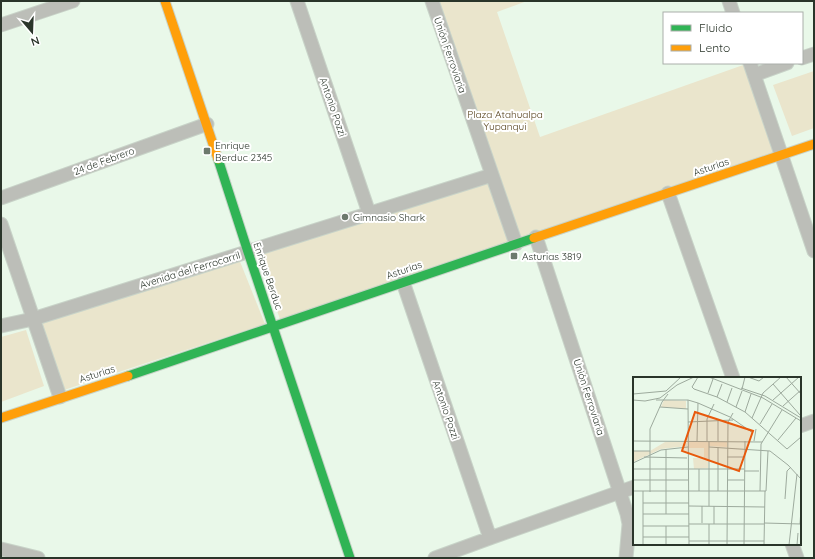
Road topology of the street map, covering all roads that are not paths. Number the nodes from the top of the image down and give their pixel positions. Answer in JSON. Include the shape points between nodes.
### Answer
{"nodes":[{"id":1,"x":73,"y":1,"type":"edge"},
{"id":2,"x":165,"y":1,"type":"edge"},
{"id":3,"x":297,"y":1,"type":"edge"},
{"id":4,"x":432,"y":1,"type":"edge"},
{"id":5,"x":729,"y":1,"type":"edge"},
{"id":6,"x":733,"y":12,"type":"edge"},
{"id":7,"x":1,"y":26,"type":"edge"},
{"id":8,"x":814,"y":54,"type":"edge"},
{"id":9,"x":803,"y":58,"type":"edge"},
{"id":10,"x":781,"y":64,"type":"edge"},
{"id":11,"x":752,"y":69,"type":"edge"},
{"id":12,"x":207,"y":124,"type":"junction"},
{"id":13,"x":814,"y":144,"type":"edge"},
{"id":14,"x":781,"y":155,"type":"junction"},
{"id":15,"x":492,"y":175,"type":"junction"},
{"id":16,"x":668,"y":193,"type":"junction"},
{"id":17,"x":1,"y":198,"type":"edge"},
{"id":18,"x":369,"y":213,"type":"junction"},
{"id":19,"x":1,"y":224,"type":"edge"},
{"id":20,"x":536,"y":237,"type":"junction"},
{"id":21,"x":516,"y":244,"type":"junction"},
{"id":22,"x":248,"y":252,"type":"junction"},
{"id":23,"x":814,"y":252,"type":"edge"},
{"id":24,"x":402,"y":282,"type":"junction"},
{"id":25,"x":33,"y":319,"type":"junction"},
{"id":26,"x":1,"y":326,"type":"edge"},
{"id":27,"x":274,"y":327,"type":"junction"},
{"id":28,"x":733,"y":377,"type":"edge"},
{"id":29,"x":60,"y":398,"type":"junction"},
{"id":30,"x":1,"y":418,"type":"edge"},
{"id":31,"x":814,"y":421,"type":"edge"},
{"id":32,"x":801,"y":426,"type":"edge"},
{"id":33,"x":633,"y":487,"type":"edge"},
{"id":34,"x":621,"y":492,"type":"junction"},
{"id":35,"x":490,"y":538,"type":"junction"},
{"id":36,"x":792,"y":545,"type":"edge"},
{"id":37,"x":1,"y":549,"type":"edge"},
{"id":38,"x":38,"y":558,"type":"edge"},
{"id":39,"x":350,"y":558,"type":"edge"},
{"id":40,"x":435,"y":558,"type":"edge"},
{"id":41,"x":626,"y":558,"type":"edge"},
{"id":42,"x":797,"y":558,"type":"edge"}],
"edges":[{"from":1,"to":7,"type":"street"},
{"from":2,"to":12,"type":"street","name":"Enrique Berduc"},
{"from":3,"to":18,"type":"street","name":"Antonio Pozzi"},
{"from":4,"to":15,"type":"street","name":"Unión Ferroviaria"},
{"from":5,"to":6,"type":"street"},
{"from":8,"to":9,"type":"street"},
{"from":10,"to":11,"type":"street"},
{"from":11,"to":14,"type":"street"},
{"from":12,"to":17,"type":"street","name":"24 de Febrero"},
{"from":12,"to":22,"type":"street","name":"Enrique Berduc"},
{"from":13,"to":14,"type":"street","name":"Asturias"},
{"from":14,"to":16,"type":"street","name":"Asturias"},
{"from":14,"to":23,"type":"street"},
{"from":15,"to":18,"type":"street","name":"Avenida del Ferrocarril"},
{"from":15,"to":21,"type":"street","name":"Unión Ferroviaria"},
{"from":16,"to":20,"type":"street","name":"Asturias"},
{"from":16,"to":28,"type":"street"},
{"from":18,"to":22,"type":"street","name":"Avenida del Ferrocarril"},
{"from":19,"to":25,"type":"street"},
{"from":20,"to":21,"type":"street","name":"Asturias"},
{"from":20,"to":34,"type":"street","name":"Unión Ferroviaria"},
{"from":21,"to":24,"type":"street","name":"Asturias"},
{"from":22,"to":25,"type":"street","name":"Avenida del Ferrocarril"},
{"from":22,"to":27,"type":"street","name":"Enrique Berduc"},
{"from":24,"to":27,"type":"street","name":"Asturias"},
{"from":24,"to":35,"type":"street","name":"Antonio Pozzi"},
{"from":25,"to":26,"type":"street","name":"Avenida del Ferrocarril"},
{"from":25,"to":29,"type":"street"},
{"from":27,"to":29,"type":"street","name":"Asturias"},
{"from":27,"to":39,"type":"street","name":"Enrique Berduc"},
{"from":29,"to":30,"type":"street","name":"Asturias"},
{"from":31,"to":32,"type":"street"},
{"from":33,"to":34,"type":"street"},
{"from":34,"to":35,"type":"street"},
{"from":34,"to":41,"type":"street","name":"Unión Ferroviaria","via":[[629,524]]},
{"from":35,"to":40,"type":"street"},
{"from":36,"to":42,"type":"street"},
{"from":37,"to":38,"type":"street"}]}
